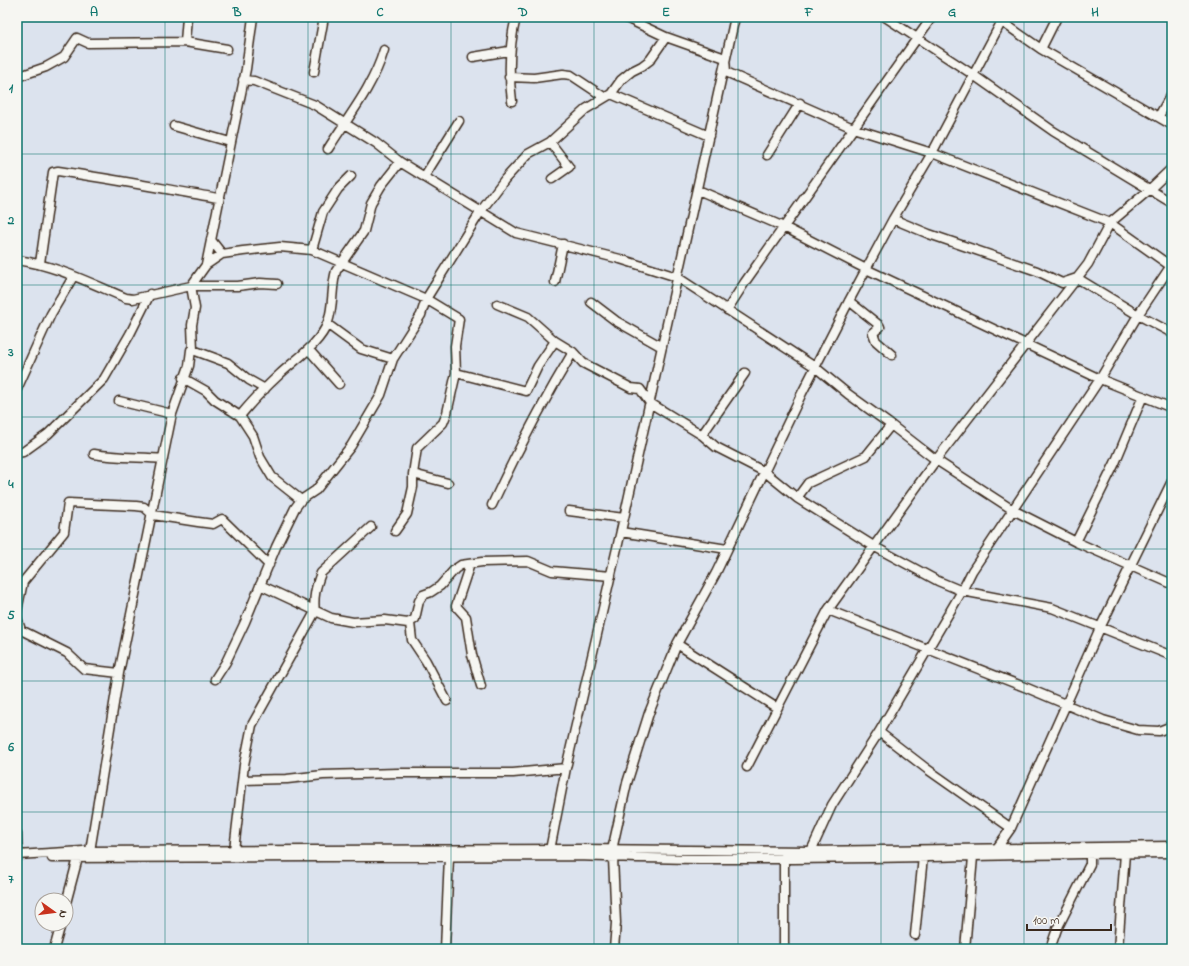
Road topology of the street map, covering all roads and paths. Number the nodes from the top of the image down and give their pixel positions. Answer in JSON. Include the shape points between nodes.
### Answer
{"nodes":[{"id":1,"x":187,"y":17,"type":"edge"},
{"id":2,"x":253,"y":17,"type":"edge"},
{"id":3,"x":324,"y":17,"type":"edge"},
{"id":4,"x":516,"y":17,"type":"edge"},
{"id":5,"x":624,"y":17,"type":"edge"},
{"id":6,"x":735,"y":17,"type":"edge"},
{"id":7,"x":885,"y":17,"type":"edge"},
{"id":8,"x":932,"y":17,"type":"edge"},
{"id":9,"x":1057,"y":17,"type":"edge"},
{"id":10,"x":1000,"y":18,"type":"edge"},
{"id":11,"x":666,"y":37,"type":"junction"},
{"id":12,"x":916,"y":39,"type":"junction"},
{"id":13,"x":185,"y":42,"type":"junction"},
{"id":14,"x":227,"y":48,"type":"dead end"},
{"id":15,"x":1041,"y":49,"type":"junction"},
{"id":16,"x":384,"y":50,"type":"dead end"},
{"id":17,"x":509,"y":51,"type":"junction"},
{"id":18,"x":473,"y":57,"type":"dead end"},
{"id":19,"x":725,"y":58,"type":"junction"},
{"id":20,"x":246,"y":69,"type":"junction"},
{"id":21,"x":314,"y":72,"type":"dead end"},
{"id":22,"x":972,"y":74,"type":"junction"},
{"id":23,"x":17,"y":77,"type":"edge"},
{"id":24,"x":508,"y":77,"type":"junction"},
{"id":25,"x":243,"y":80,"type":"junction"},
{"id":26,"x":254,"y":81,"type":"junction"},
{"id":27,"x":1172,"y":93,"type":"edge"},
{"id":28,"x":608,"y":96,"type":"junction"},
{"id":29,"x":512,"y":101,"type":"dead end"},
{"id":30,"x":800,"y":103,"type":"junction"},
{"id":31,"x":1159,"y":116,"type":"junction"},
{"id":32,"x":459,"y":121,"type":"dead end"},
{"id":33,"x":345,"y":123,"type":"junction"},
{"id":34,"x":1172,"y":125,"type":"edge"},
{"id":35,"x":174,"y":126,"type":"dead end"},
{"id":36,"x":853,"y":128,"type":"junction"},
{"id":37,"x":709,"y":136,"type":"junction"},
{"id":38,"x":230,"y":142,"type":"junction"},
{"id":39,"x":550,"y":142,"type":"junction"},
{"id":40,"x":328,"y":149,"type":"dead end"},
{"id":41,"x":932,"y":153,"type":"junction"},
{"id":42,"x":768,"y":155,"type":"dead end"},
{"id":43,"x":400,"y":162,"type":"junction"},
{"id":44,"x":1172,"y":168,"type":"edge"},
{"id":45,"x":351,"y":176,"type":"dead end"},
{"id":46,"x":424,"y":177,"type":"junction"},
{"id":47,"x":552,"y":179,"type":"dead end"},
{"id":48,"x":698,"y":190,"type":"junction"},
{"id":49,"x":1150,"y":190,"type":"junction"},
{"id":50,"x":218,"y":198,"type":"junction"},
{"id":51,"x":1172,"y":203,"type":"edge"},
{"id":52,"x":481,"y":211,"type":"junction"},
{"id":53,"x":893,"y":219,"type":"junction"},
{"id":54,"x":1110,"y":223,"type":"junction"},
{"id":55,"x":784,"y":227,"type":"junction"},
{"id":56,"x":211,"y":240,"type":"junction"},
{"id":57,"x":563,"y":244,"type":"junction"},
{"id":58,"x":312,"y":250,"type":"junction"},
{"id":59,"x":222,"y":254,"type":"junction"},
{"id":60,"x":17,"y":260,"type":"edge"},
{"id":61,"x":343,"y":262,"type":"junction"},
{"id":62,"x":40,"y":263,"type":"junction"},
{"id":63,"x":206,"y":265,"type":"junction"},
{"id":64,"x":1172,"y":265,"type":"edge"},
{"id":65,"x":866,"y":268,"type":"junction"},
{"id":66,"x":73,"y":277,"type":"junction"},
{"id":67,"x":677,"y":277,"type":"junction"},
{"id":68,"x":1077,"y":278,"type":"junction"},
{"id":69,"x":555,"y":282,"type":"dead end"},
{"id":70,"x":277,"y":284,"type":"dead end"},
{"id":71,"x":191,"y":286,"type":"junction"},
{"id":72,"x":150,"y":294,"type":"junction"},
{"id":73,"x":426,"y":299,"type":"junction"},
{"id":74,"x":849,"y":301,"type":"junction"},
{"id":75,"x":591,"y":302,"type":"dead end"},
{"id":76,"x":497,"y":304,"type":"dead end"},
{"id":77,"x":727,"y":310,"type":"junction"},
{"id":78,"x":1138,"y":315,"type":"junction"},
{"id":79,"x":327,"y":324,"type":"junction"},
{"id":80,"x":1172,"y":333,"type":"edge"},
{"id":81,"x":555,"y":341,"type":"junction"},
{"id":82,"x":1026,"y":343,"type":"junction"},
{"id":83,"x":662,"y":347,"type":"junction"},
{"id":84,"x":193,"y":350,"type":"junction"},
{"id":85,"x":309,"y":350,"type":"junction"},
{"id":86,"x":573,"y":352,"type":"junction"},
{"id":87,"x":892,"y":355,"type":"dead end"},
{"id":88,"x":392,"y":359,"type":"junction"},
{"id":89,"x":815,"y":366,"type":"junction"},
{"id":90,"x":17,"y":367,"type":"edge"},
{"id":91,"x":26,"y":370,"type":"junction"},
{"id":92,"x":456,"y":372,"type":"junction"},
{"id":93,"x":745,"y":373,"type":"dead end"},
{"id":94,"x":183,"y":378,"type":"junction"},
{"id":95,"x":1100,"y":379,"type":"junction"},
{"id":96,"x":340,"y":384,"type":"dead end"},
{"id":97,"x":17,"y":389,"type":"edge"},
{"id":98,"x":265,"y":389,"type":"junction"},
{"id":99,"x":1143,"y":396,"type":"junction"},
{"id":100,"x":118,"y":401,"type":"dead end"},
{"id":101,"x":650,"y":403,"type":"junction"},
{"id":102,"x":1172,"y":408,"type":"edge"},
{"id":103,"x":172,"y":414,"type":"junction"},
{"id":104,"x":240,"y":416,"type":"junction"},
{"id":105,"x":891,"y":425,"type":"junction"},
{"id":106,"x":702,"y":435,"type":"junction"},
{"id":107,"x":17,"y":453,"type":"edge"},
{"id":108,"x":94,"y":454,"type":"dead end"},
{"id":109,"x":163,"y":459,"type":"junction"},
{"id":110,"x":936,"y":460,"type":"junction"},
{"id":111,"x":765,"y":472,"type":"junction"},
{"id":112,"x":413,"y":474,"type":"junction"},
{"id":113,"x":1172,"y":481,"type":"edge"},
{"id":114,"x":448,"y":483,"type":"dead end"},
{"id":115,"x":797,"y":498,"type":"junction"},
{"id":116,"x":301,"y":500,"type":"junction"},
{"id":117,"x":492,"y":505,"type":"dead end"},
{"id":118,"x":1013,"y":510,"type":"junction"},
{"id":119,"x":569,"y":511,"type":"dead end"},
{"id":120,"x":153,"y":515,"type":"junction"},
{"id":121,"x":624,"y":518,"type":"junction"},
{"id":122,"x":371,"y":527,"type":"dead end"},
{"id":123,"x":395,"y":531,"type":"dead end"},
{"id":124,"x":621,"y":532,"type":"junction"},
{"id":125,"x":1076,"y":542,"type":"junction"},
{"id":126,"x":875,"y":547,"type":"junction"},
{"id":127,"x":727,"y":549,"type":"junction"},
{"id":128,"x":470,"y":564,"type":"junction"},
{"id":129,"x":269,"y":565,"type":"junction"},
{"id":130,"x":1131,"y":568,"type":"junction"},
{"id":131,"x":611,"y":576,"type":"junction"},
{"id":132,"x":1172,"y":584,"type":"edge"},
{"id":133,"x":260,"y":585,"type":"junction"},
{"id":134,"x":962,"y":591,"type":"junction"},
{"id":135,"x":828,"y":610,"type":"junction"},
{"id":136,"x":17,"y":611,"type":"edge"},
{"id":137,"x":315,"y":612,"type":"junction"},
{"id":138,"x":17,"y":618,"type":"edge"},
{"id":139,"x":410,"y":623,"type":"junction"},
{"id":140,"x":1100,"y":628,"type":"junction"},
{"id":141,"x":677,"y":644,"type":"junction"},
{"id":142,"x":927,"y":650,"type":"junction"},
{"id":143,"x":1172,"y":656,"type":"edge"},
{"id":144,"x":119,"y":673,"type":"junction"},
{"id":145,"x":215,"y":679,"type":"dead end"},
{"id":146,"x":481,"y":686,"type":"dead end"},
{"id":147,"x":447,"y":701,"type":"dead end"},
{"id":148,"x":1065,"y":704,"type":"junction"},
{"id":149,"x":777,"y":708,"type":"junction"},
{"id":150,"x":1172,"y":726,"type":"edge"},
{"id":151,"x":879,"y":732,"type":"junction"},
{"id":152,"x":747,"y":767,"type":"dead end"},
{"id":153,"x":566,"y":768,"type":"junction"},
{"id":154,"x":243,"y":780,"type":"junction"},
{"id":155,"x":1008,"y":832,"type":"junction"},
{"id":156,"x":17,"y":834,"type":"edge"},
{"id":157,"x":1172,"y":846,"type":"edge"},
{"id":158,"x":997,"y":848,"type":"junction"},
{"id":159,"x":1013,"y":848,"type":"junction"},
{"id":160,"x":234,"y":850,"type":"junction"},
{"id":161,"x":550,"y":850,"type":"junction"},
{"id":162,"x":90,"y":851,"type":"junction"},
{"id":163,"x":811,"y":851,"type":"junction"},
{"id":164,"x":1125,"y":853,"type":"junction"},
{"id":165,"x":1172,"y":853,"type":"edge"},
{"id":166,"x":613,"y":854,"type":"junction"},
{"id":167,"x":1090,"y":854,"type":"junction"},
{"id":168,"x":139,"y":855,"type":"junction"},
{"id":169,"x":647,"y":855,"type":"junction"},
{"id":170,"x":17,"y":856,"type":"edge"},
{"id":171,"x":973,"y":856,"type":"junction"},
{"id":172,"x":923,"y":857,"type":"junction"},
{"id":173,"x":78,"y":858,"type":"junction"},
{"id":174,"x":448,"y":858,"type":"junction"},
{"id":175,"x":784,"y":858,"type":"junction"},
{"id":176,"x":69,"y":892,"type":"edge"},
{"id":177,"x":59,"y":932,"type":"edge"},
{"id":178,"x":915,"y":935,"type":"dead end"},
{"id":179,"x":54,"y":949,"type":"edge"},
{"id":180,"x":445,"y":949,"type":"edge"},
{"id":181,"x":614,"y":949,"type":"edge"},
{"id":182,"x":784,"y":949,"type":"edge"},
{"id":183,"x":965,"y":949,"type":"edge"},
{"id":184,"x":1050,"y":949,"type":"edge"},
{"id":185,"x":1118,"y":949,"type":"edge"}],
"edges":[{"from":1,"to":13,"type":"street"},
{"from":2,"to":20,"type":"street"},
{"from":3,"to":21,"type":"street"},
{"from":4,"to":17,"type":"street"},
{"from":5,"to":11,"type":"street"},
{"from":6,"to":19,"type":"street"},
{"from":7,"to":12,"type":"street"},
{"from":8,"to":12,"type":"street"},
{"from":9,"to":15,"type":"street"},
{"from":10,"to":15,"type":"street"},
{"from":10,"to":22,"type":"street"},
{"from":11,"to":19,"type":"street"},
{"from":11,"to":28,"type":"street","via":[[650,60],[621,80]]},
{"from":12,"to":22,"type":"street"},
{"from":12,"to":36,"type":"street"},
{"from":13,"to":14,"type":"street"},
{"from":13,"to":23,"type":"street","via":[[88,43],[77,38],[64,57],[46,67]]},
{"from":15,"to":31,"type":"street"},
{"from":16,"to":33,"type":"street","via":[[378,69]]},
{"from":17,"to":18,"type":"street"},
{"from":17,"to":24,"type":"street"},
{"from":19,"to":30,"type":"street","via":[[726,72]]},
{"from":19,"to":37,"type":"street"},
{"from":20,"to":25,"type":"street"},
{"from":20,"to":26,"type":"street"},
{"from":22,"to":41,"type":"street"},
{"from":22,"to":49,"type":"street","via":[[1053,131]]},
{"from":24,"to":28,"type":"street","via":[[571,75]]},
{"from":24,"to":29,"type":"street"},
{"from":25,"to":26,"type":"street"},
{"from":25,"to":38,"type":"street"},
{"from":26,"to":33,"type":"street","via":[[315,105]]},
{"from":27,"to":31,"type":"street"},
{"from":28,"to":37,"type":"street"},
{"from":28,"to":39,"type":"street","via":[[586,109]]},
{"from":30,"to":36,"type":"street"},
{"from":30,"to":42,"type":"street"},
{"from":31,"to":34,"type":"street"},
{"from":32,"to":46,"type":"street"},
{"from":33,"to":40,"type":"street"},
{"from":33,"to":43,"type":"street"},
{"from":35,"to":38,"type":"street"},
{"from":36,"to":41,"type":"street"},
{"from":36,"to":55,"type":"street"},
{"from":37,"to":48,"type":"street"},
{"from":38,"to":50,"type":"street"},
{"from":39,"to":47,"type":"street","via":[[569,167]]},
{"from":39,"to":52,"type":"street","via":[[528,154]]},
{"from":41,"to":53,"type":"street"},
{"from":41,"to":54,"type":"street"},
{"from":43,"to":46,"type":"street"},
{"from":43,"to":61,"type":"street","via":[[371,203],[364,231]]},
{"from":44,"to":49,"type":"street"},
{"from":45,"to":58,"type":"street","via":[[338,189],[323,212]]},
{"from":46,"to":52,"type":"street"},
{"from":48,"to":55,"type":"street"},
{"from":48,"to":67,"type":"street"},
{"from":49,"to":51,"type":"street"},
{"from":49,"to":54,"type":"street"},
{"from":50,"to":56,"type":"street"},
{"from":50,"to":62,"type":"street","via":[[126,181],[53,172]]},
{"from":52,"to":57,"type":"street","via":[[516,234]]},
{"from":52,"to":73,"type":"street"},
{"from":53,"to":65,"type":"street"},
{"from":53,"to":68,"type":"street","via":[[944,240],[1037,271],[1062,283]]},
{"from":54,"to":64,"type":"street"},
{"from":54,"to":68,"type":"street","via":[[1088,264]]},
{"from":55,"to":65,"type":"street"},
{"from":55,"to":77,"type":"street"},
{"from":56,"to":59,"type":"street"},
{"from":56,"to":63,"type":"street"},
{"from":57,"to":67,"type":"street"},
{"from":57,"to":69,"type":"street"},
{"from":58,"to":59,"type":"street","via":[[280,247]]},
{"from":58,"to":61,"type":"street"},
{"from":59,"to":63,"type":"street"},
{"from":60,"to":62,"type":"street"},
{"from":61,"to":73,"type":"street"},
{"from":61,"to":79,"type":"street","via":[[334,278],[334,300]]},
{"from":62,"to":66,"type":"street"},
{"from":63,"to":71,"type":"street"},
{"from":64,"to":78,"type":"street"},
{"from":65,"to":74,"type":"street"},
{"from":65,"to":82,"type":"street"},
{"from":66,"to":72,"type":"street","via":[[126,298]]},
{"from":66,"to":91,"type":"street","via":[[51,314]]},
{"from":67,"to":77,"type":"street"},
{"from":67,"to":83,"type":"street"},
{"from":68,"to":78,"type":"street"},
{"from":68,"to":82,"type":"street"},
{"from":70,"to":71,"type":"street"},
{"from":71,"to":72,"type":"street"},
{"from":71,"to":84,"type":"street","via":[[195,308],[192,325]]},
{"from":72,"to":107,"type":"street","via":[[104,379],[48,434],[23,452]]},
{"from":73,"to":88,"type":"street","via":[[422,315]]},
{"from":73,"to":92,"type":"street","via":[[459,319],[455,346]]},
{"from":74,"to":87,"type":"street","via":[[879,325],[873,333],[876,341]]},
{"from":74,"to":89,"type":"street"},
{"from":75,"to":83,"type":"street","via":[[616,321]]},
{"from":76,"to":81,"type":"street","via":[[528,317]]},
{"from":77,"to":89,"type":"street"},
{"from":78,"to":80,"type":"street"},
{"from":78,"to":95,"type":"street"},
{"from":79,"to":85,"type":"street"},
{"from":79,"to":88,"type":"street","via":[[362,349]]},
{"from":81,"to":86,"type":"street"},
{"from":81,"to":92,"type":"street","via":[[538,366],[526,391]]},
{"from":82,"to":95,"type":"street"},
{"from":82,"to":110,"type":"street"},
{"from":83,"to":101,"type":"street"},
{"from":84,"to":94,"type":"street"},
{"from":84,"to":98,"type":"street","via":[[228,363]]},
{"from":85,"to":96,"type":"street"},
{"from":85,"to":98,"type":"street"},
{"from":86,"to":101,"type":"street","via":[[583,363],[607,377],[631,388],[640,388]]},
{"from":86,"to":117,"type":"street","via":[[526,435]]},
{"from":88,"to":116,"type":"street","via":[[381,395],[352,446],[316,490]]},
{"from":89,"to":105,"type":"street"},
{"from":89,"to":111,"type":"street"},
{"from":90,"to":91,"type":"street"},
{"from":91,"to":97,"type":"street"},
{"from":92,"to":112,"type":"street","via":[[443,423],[417,448]]},
{"from":93,"to":106,"type":"street"},
{"from":94,"to":103,"type":"street"},
{"from":94,"to":104,"type":"street"},
{"from":95,"to":99,"type":"street"},
{"from":95,"to":118,"type":"street"},
{"from":98,"to":104,"type":"street"},
{"from":99,"to":102,"type":"street"},
{"from":99,"to":125,"type":"street","via":[[1115,463]]},
{"from":100,"to":103,"type":"street"},
{"from":101,"to":106,"type":"street"},
{"from":101,"to":121,"type":"street"},
{"from":103,"to":109,"type":"street"},
{"from":104,"to":116,"type":"street","via":[[272,477]]},
{"from":105,"to":110,"type":"street"},
{"from":105,"to":115,"type":"street","via":[[866,456],[808,483]]},
{"from":106,"to":111,"type":"street","via":[[716,447]]},
{"from":108,"to":109,"type":"street"},
{"from":109,"to":120,"type":"street"},
{"from":110,"to":118,"type":"street"},
{"from":110,"to":126,"type":"street"},
{"from":111,"to":115,"type":"street"},
{"from":111,"to":127,"type":"street"},
{"from":112,"to":114,"type":"street"},
{"from":112,"to":123,"type":"street","via":[[414,487],[407,514]]},
{"from":113,"to":130,"type":"street"},
{"from":115,"to":126,"type":"street"},
{"from":116,"to":129,"type":"street"},
{"from":118,"to":125,"type":"street"},
{"from":118,"to":134,"type":"street","via":[[972,571]]},
{"from":119,"to":121,"type":"street"},
{"from":120,"to":129,"type":"street","via":[[213,524],[222,519]]},
{"from":120,"to":136,"type":"street","via":[[144,507],[68,503],[64,532],[23,582]]},
{"from":120,"to":144,"type":"street"},
{"from":121,"to":124,"type":"street"},
{"from":122,"to":137,"type":"street","via":[[321,573],[314,599]]},
{"from":124,"to":127,"type":"street"},
{"from":124,"to":131,"type":"street"},
{"from":125,"to":130,"type":"street"},
{"from":126,"to":134,"type":"street"},
{"from":126,"to":135,"type":"street"},
{"from":127,"to":141,"type":"street","via":[[702,601]]},
{"from":128,"to":131,"type":"street","via":[[528,561],[552,570]]},
{"from":128,"to":139,"type":"street","via":[[454,568],[440,586],[423,595],[415,619]]},
{"from":128,"to":146,"type":"street","via":[[456,606],[466,617],[472,655]]},
{"from":129,"to":133,"type":"street"},
{"from":130,"to":132,"type":"street"},
{"from":130,"to":140,"type":"street"},
{"from":131,"to":153,"type":"street"},
{"from":133,"to":137,"type":"street"},
{"from":133,"to":145,"type":"street","via":[[226,662]]},
{"from":134,"to":140,"type":"street","via":[[1052,608]]},
{"from":134,"to":142,"type":"street"},
{"from":135,"to":142,"type":"street"},
{"from":135,"to":149,"type":"street"},
{"from":137,"to":139,"type":"street","via":[[353,622],[385,620]]},
{"from":137,"to":154,"type":"street","via":[[252,725]]},
{"from":138,"to":144,"type":"street","via":[[21,630],[68,653],[84,669]]},
{"from":139,"to":147,"type":"street","via":[[412,640]]},
{"from":140,"to":143,"type":"street"},
{"from":140,"to":148,"type":"street"},
{"from":141,"to":149,"type":"street"},
{"from":141,"to":166,"type":"street","via":[[649,713],[627,783]]},
{"from":142,"to":148,"type":"street"},
{"from":142,"to":151,"type":"street"},
{"from":144,"to":162,"type":"street"},
{"from":148,"to":150,"type":"street","via":[[1103,720],[1138,730],[1158,731]]},
{"from":148,"to":155,"type":"street"},
{"from":149,"to":152,"type":"street"},
{"from":151,"to":155,"type":"street"},
{"from":151,"to":163,"type":"street","via":[[832,806]]},
{"from":153,"to":154,"type":"street","via":[[513,773],[398,773]]},
{"from":153,"to":161,"type":"street"},
{"from":154,"to":160,"type":"street"},
{"from":155,"to":158,"type":"street"},
{"from":155,"to":159,"type":"street"},
{"from":156,"to":170,"type":"street"},
{"from":157,"to":159,"type":"street"},
{"from":158,"to":159,"type":"street"},
{"from":158,"to":163,"type":"street"},
{"from":160,"to":161,"type":"street"},
{"from":160,"to":168,"type":"street"},
{"from":161,"to":166,"type":"street"},
{"from":162,"to":168,"type":"street"},
{"from":162,"to":170,"type":"street"},
{"from":163,"to":169,"type":"street"},
{"from":164,"to":165,"type":"street"},
{"from":164,"to":167,"type":"street"},
{"from":164,"to":185,"type":"street"},
{"from":166,"to":169,"type":"street"},
{"from":166,"to":174,"type":"street"},
{"from":166,"to":181,"type":"street","via":[[616,923]]},
{"from":167,"to":171,"type":"street"},
{"from":167,"to":184,"type":"street","via":[[1090,864],[1057,929]]},
{"from":168,"to":173,"type":"street"},
{"from":168,"to":174,"type":"street"},
{"from":169,"to":175,"type":"street"},
{"from":170,"to":173,"type":"street"},
{"from":171,"to":172,"type":"street"},
{"from":171,"to":183,"type":"street"},
{"from":172,"to":175,"type":"street"},
{"from":172,"to":178,"type":"street"},
{"from":173,"to":176,"type":"street"},
{"from":174,"to":180,"type":"street"},
{"from":175,"to":182,"type":"street"},
{"from":177,"to":179,"type":"street"}]}
